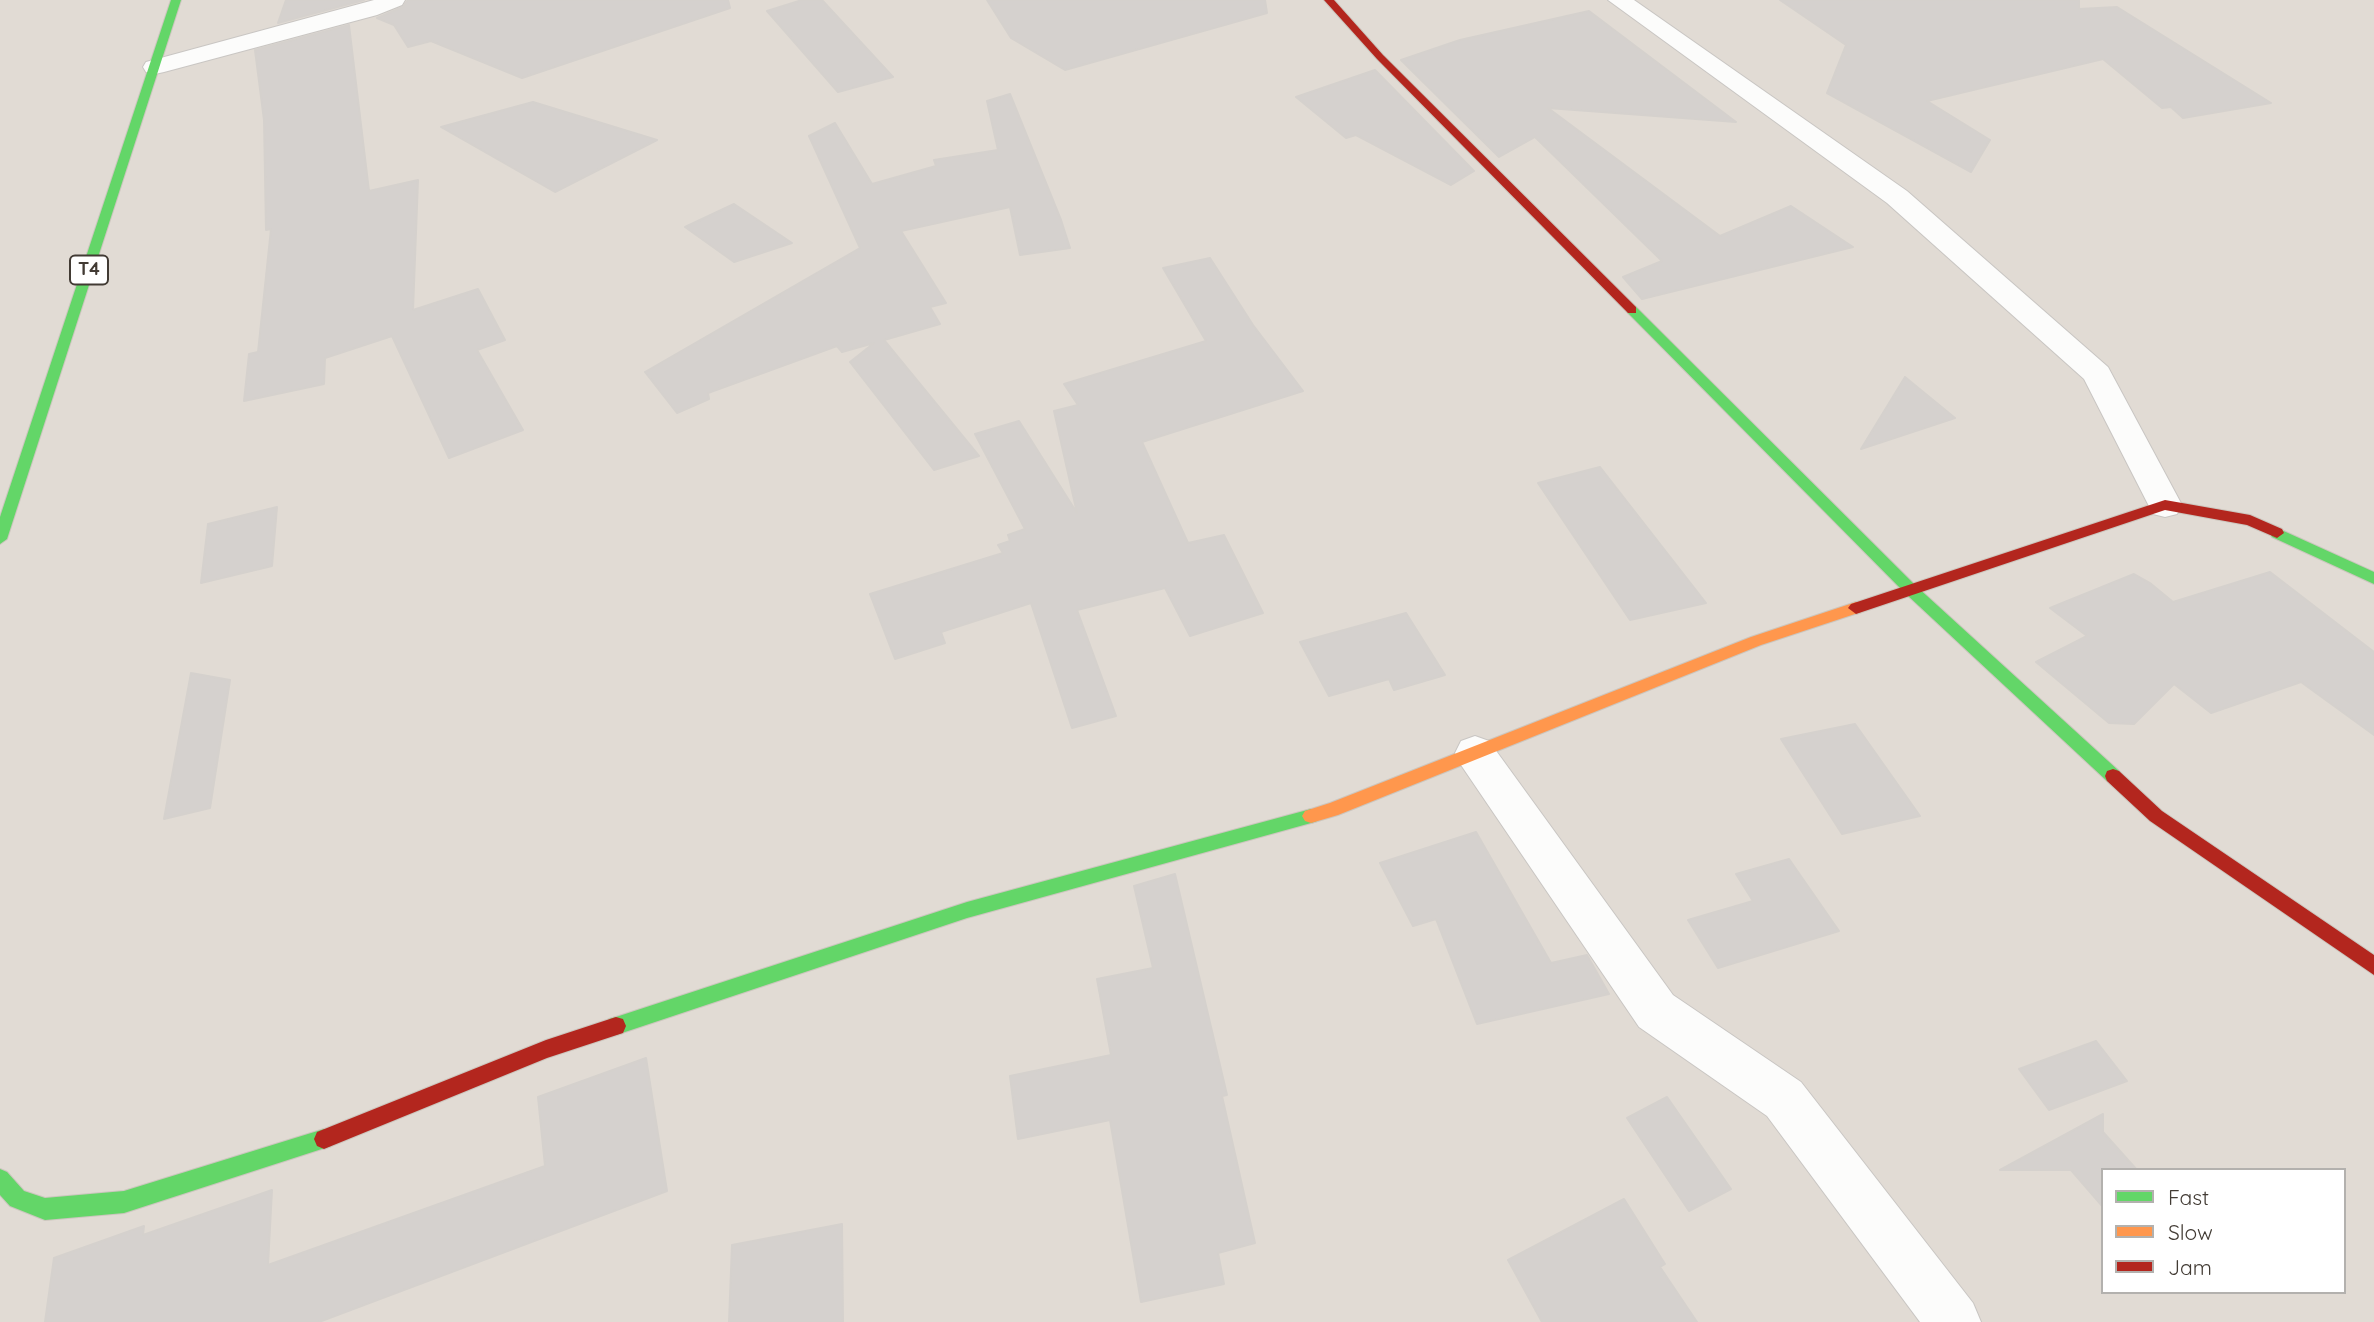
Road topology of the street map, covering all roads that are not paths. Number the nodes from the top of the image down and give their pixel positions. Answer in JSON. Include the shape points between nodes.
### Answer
{"nodes":[{"id":1,"x":176,"y":0,"type":"edge"},
{"id":2,"x":394,"y":0,"type":"edge"},
{"id":3,"x":1329,"y":0,"type":"edge"},
{"id":4,"x":1619,"y":0,"type":"edge"},
{"id":5,"x":155,"y":67,"type":"junction"},
{"id":6,"x":2165,"y":505,"type":"junction"},
{"id":7,"x":0,"y":539,"type":"edge"},
{"id":8,"x":2374,"y":578,"type":"edge"},
{"id":9,"x":1910,"y":589,"type":"junction"},
{"id":10,"x":1475,"y":753,"type":"junction"},
{"id":11,"x":2374,"y":966,"type":"edge"},
{"id":12,"x":0,"y":1179,"type":"edge"},
{"id":13,"x":1954,"y":1322,"type":"edge"}],
"edges":[{"from":1,"to":5,"type":"main road","number":"T4"},
{"from":2,"to":5,"type":"street"},
{"from":3,"to":9,"type":"main road","via":[[1380,57]]},
{"from":4,"to":6,"type":"street","via":[[1897,197],[2097,374]]},
{"from":5,"to":7,"type":"main road","number":"T4"},
{"from":6,"to":8,"type":"main road","via":[[2250,520]]},
{"from":6,"to":9,"type":"main road"},
{"from":9,"to":10,"type":"main road","via":[[1756,641]]},
{"from":9,"to":11,"type":"main road","via":[[2156,816]]},
{"from":10,"to":12,"type":"main road","via":[[1332,810],[967,910],[573,1040],[316,1142],[124,1202],[45,1209],[17,1199]]},
{"from":10,"to":13,"type":"street","via":[[1656,1011],[1784,1099]]}]}
